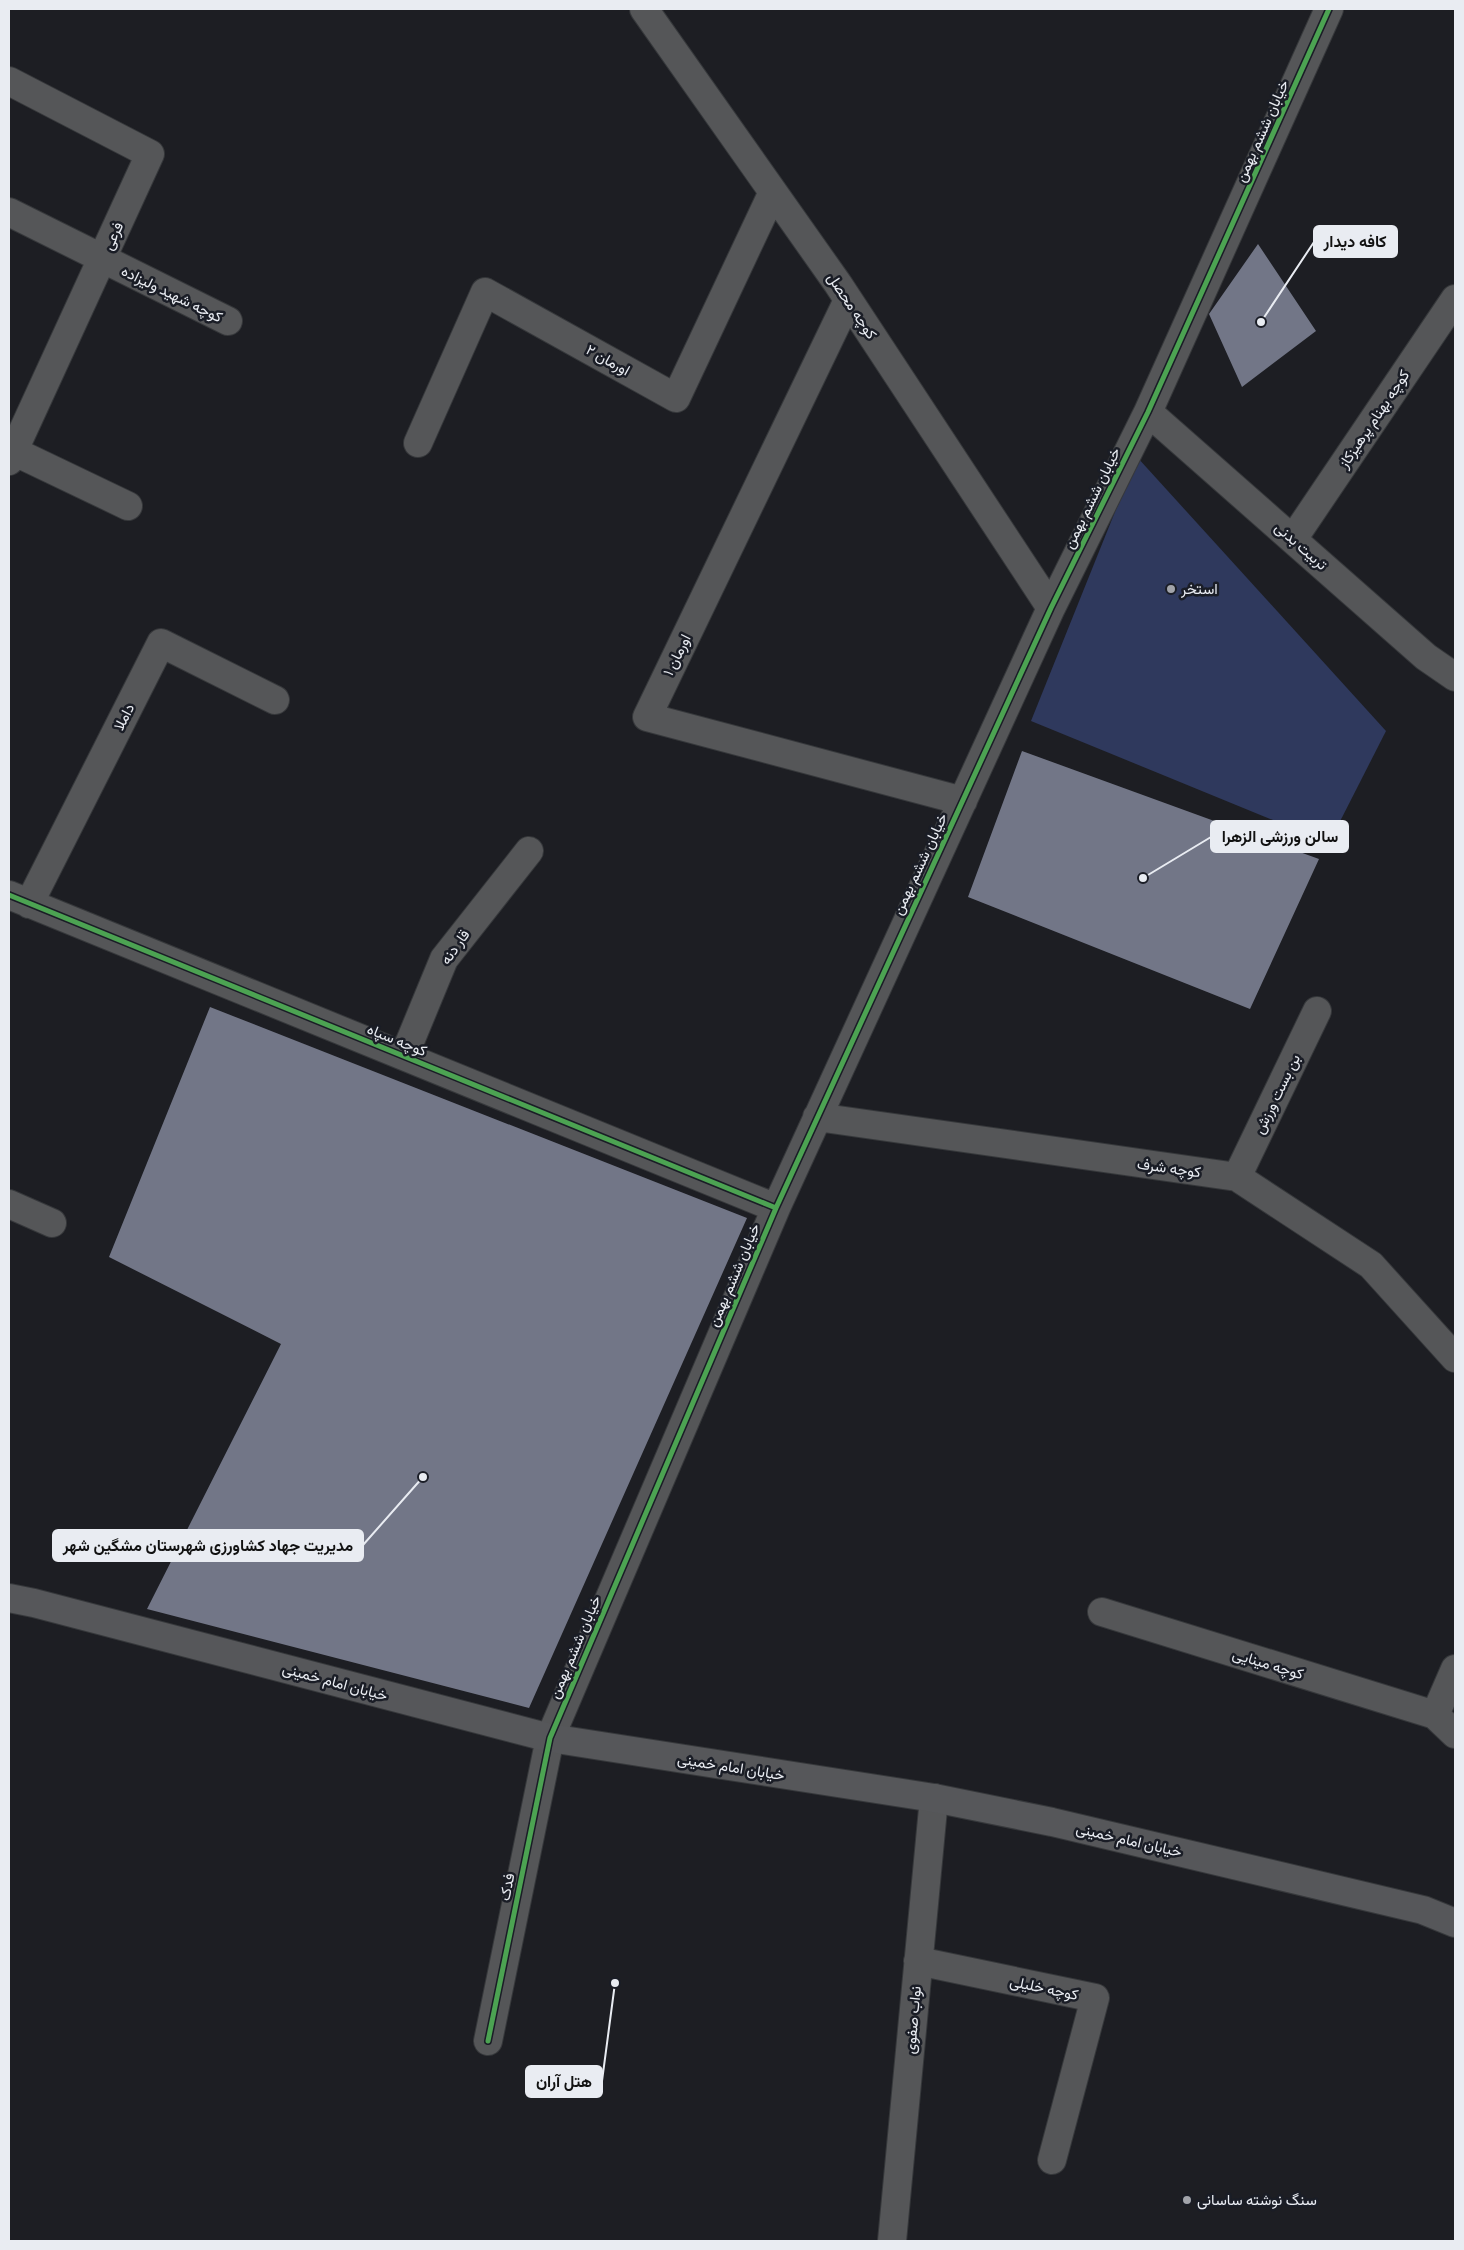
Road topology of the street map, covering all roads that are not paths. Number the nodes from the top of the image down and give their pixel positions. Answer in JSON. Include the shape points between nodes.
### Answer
{"nodes":[{"id":1,"x":644,"y":9,"type":"edge"},
{"id":2,"x":1330,"y":9,"type":"edge"},
{"id":3,"x":9,"y":81,"type":"edge"},
{"id":4,"x":773,"y":192,"type":"junction"},
{"id":5,"x":9,"y":212,"type":"edge"},
{"id":6,"x":102,"y":259,"type":"junction"},
{"id":7,"x":1455,"y":299,"type":"edge"},
{"id":8,"x":848,"y":300,"type":"junction"},
{"id":9,"x":228,"y":322,"type":"dead end"},
{"id":10,"x":1148,"y":412,"type":"junction"},
{"id":11,"x":418,"y":443,"type":"dead end"},
{"id":12,"x":10,"y":454,"type":"edge"},
{"id":13,"x":128,"y":506,"type":"dead end"},
{"id":14,"x":1293,"y":539,"type":"junction"},
{"id":15,"x":1051,"y":608,"type":"junction"},
{"id":16,"x":1455,"y":676,"type":"edge"},
{"id":17,"x":275,"y":700,"type":"dead end"},
{"id":18,"x":963,"y":801,"type":"junction"},
{"id":19,"x":529,"y":851,"type":"dead end"},
{"id":20,"x":19,"y":899,"type":"edge"},
{"id":21,"x":1317,"y":1011,"type":"dead end"},
{"id":22,"x":404,"y":1056,"type":"junction"},
{"id":23,"x":817,"y":1117,"type":"junction"},
{"id":24,"x":1237,"y":1177,"type":"junction"},
{"id":25,"x":9,"y":1204,"type":"edge"},
{"id":26,"x":776,"y":1208,"type":"junction"},
{"id":27,"x":52,"y":1223,"type":"dead end"},
{"id":28,"x":1455,"y":1358,"type":"edge"},
{"id":29,"x":9,"y":1598,"type":"edge"},
{"id":30,"x":1102,"y":1612,"type":"dead end"},
{"id":31,"x":1455,"y":1669,"type":"edge"},
{"id":32,"x":1435,"y":1715,"type":"junction"},
{"id":33,"x":1455,"y":1734,"type":"edge"},
{"id":34,"x":550,"y":1738,"type":"junction"},
{"id":35,"x":934,"y":1798,"type":"junction"},
{"id":36,"x":1455,"y":1923,"type":"edge"},
{"id":37,"x":918,"y":1961,"type":"junction"},
{"id":38,"x":488,"y":2042,"type":"dead end"},
{"id":39,"x":1052,"y":2160,"type":"dead end"},
{"id":40,"x":892,"y":2241,"type":"edge"}],
"edges":[{"from":1,"to":4,"type":"street","name":"کوچه محصل"},
{"from":2,"to":10,"type":"street","name":"خیابان ششم بهمن"},
{"from":3,"to":6,"type":"street","name":"فرعی","via":[[150,154]]},
{"from":4,"to":8,"type":"street","name":"کوچه محصل"},
{"from":4,"to":11,"type":"street","name":"اورمان ۲","via":[[676,398],[485,292]]},
{"from":5,"to":6,"type":"street","name":"کوچه شهید ولیزاده"},
{"from":6,"to":9,"type":"street","name":"کوچه شهید ولیزاده"},
{"from":6,"to":12,"type":"street","name":"فرعی"},
{"from":7,"to":14,"type":"street","name":"کوچه بهنام پرهیزکاز"},
{"from":8,"to":15,"type":"street","name":"کوچه محصل"},
{"from":8,"to":18,"type":"street","name":"اورمان ۱","via":[[647,717]]},
{"from":10,"to":14,"type":"street","name":"تربیت بدنی"},
{"from":10,"to":15,"type":"street","name":"خیابان ششم بهمن"},
{"from":12,"to":13,"type":"street"},
{"from":14,"to":16,"type":"street","name":"تربیت بدنی","via":[[1426,657]]},
{"from":15,"to":18,"type":"street","name":"خیابان ششم بهمن"},
{"from":17,"to":20,"type":"street","name":"داملا","via":[[161,643]]},
{"from":18,"to":23,"type":"street","name":"خیابان ششم بهمن"},
{"from":19,"to":22,"type":"street","name":"قار دنه","via":[[444,959]]},
{"from":20,"to":22,"type":"street","name":"کوچه سپاه"},
{"from":21,"to":24,"type":"street","name":"بن بست ورزش"},
{"from":22,"to":26,"type":"street","name":"کوچه سپاه"},
{"from":23,"to":24,"type":"street","name":"کوچه شرف"},
{"from":23,"to":26,"type":"street","name":"خیابان ششم بهمن"},
{"from":24,"to":28,"type":"street","name":"کوچه شرف","via":[[1371,1265]]},
{"from":25,"to":27,"type":"street"},
{"from":26,"to":34,"type":"street","name":"خیابان ششم بهمن"},
{"from":29,"to":34,"type":"main road","name":"خیابان امام خمینی"},
{"from":30,"to":32,"type":"street","name":"کوچه مینایی"},
{"from":31,"to":32,"type":"street"},
{"from":32,"to":33,"type":"street"},
{"from":34,"to":35,"type":"main road","name":"خیابان امام خمینی"},
{"from":34,"to":38,"type":"street","name":"فدک"},
{"from":35,"to":36,"type":"main road","name":"خیابان امام خمینی","via":[[1052,1822],[1423,1910]]},
{"from":35,"to":37,"type":"street","name":"نواب صفوی"},
{"from":37,"to":39,"type":"street","name":"کوچه خلیلی","via":[[1094,1998]]},
{"from":37,"to":40,"type":"street","name":"نواب صفوی"}]}
